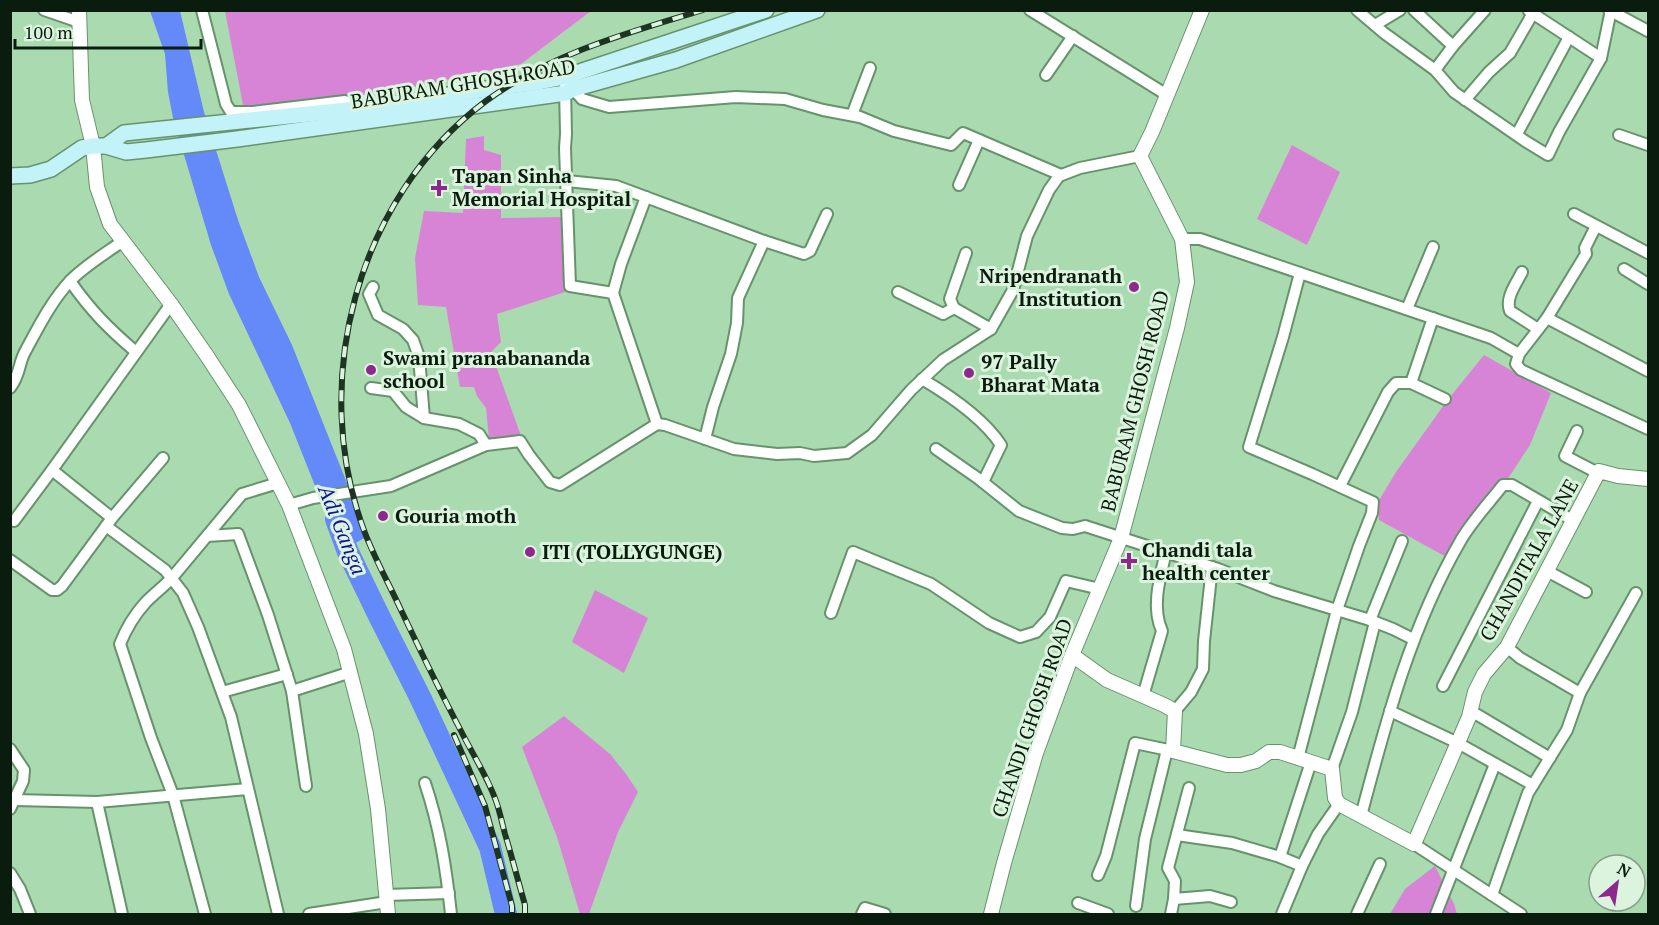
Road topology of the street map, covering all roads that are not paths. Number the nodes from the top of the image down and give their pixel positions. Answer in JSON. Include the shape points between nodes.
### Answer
{"nodes":[{"id":1,"x":44,"y":10,"type":"edge"},
{"id":2,"x":202,"y":10,"type":"edge"},
{"id":3,"x":766,"y":10,"type":"edge"},
{"id":4,"x":817,"y":10,"type":"edge"},
{"id":5,"x":1030,"y":10,"type":"edge"},
{"id":6,"x":1202,"y":10,"type":"edge"},
{"id":7,"x":1357,"y":10,"type":"edge"},
{"id":8,"x":1400,"y":10,"type":"edge"},
{"id":9,"x":1414,"y":10,"type":"edge"},
{"id":10,"x":1485,"y":10,"type":"edge"},
{"id":11,"x":1610,"y":11,"type":"edge"},
{"id":12,"x":1531,"y":12,"type":"edge"},
{"id":13,"x":79,"y":16,"type":"edge"},
{"id":14,"x":1376,"y":25,"type":"junction"},
{"id":15,"x":1648,"y":31,"type":"edge"},
{"id":16,"x":1073,"y":36,"type":"junction"},
{"id":17,"x":1569,"y":37,"type":"junction"},
{"id":18,"x":1453,"y":46,"type":"junction"},
{"id":19,"x":1601,"y":58,"type":"junction"},
{"id":20,"x":870,"y":68,"type":"dead end"},
{"id":21,"x":1435,"y":70,"type":"junction"},
{"id":22,"x":1046,"y":75,"type":"dead end"},
{"id":23,"x":568,"y":86,"type":"junction"},
{"id":24,"x":1167,"y":95,"type":"junction"},
{"id":25,"x":1465,"y":100,"type":"junction"},
{"id":26,"x":352,"y":114,"type":"junction"},
{"id":27,"x":852,"y":115,"type":"junction"},
{"id":28,"x":1517,"y":134,"type":"junction"},
{"id":29,"x":1619,"y":135,"type":"dead end"},
{"id":30,"x":979,"y":140,"type":"junction"},
{"id":31,"x":1648,"y":145,"type":"edge"},
{"id":32,"x":99,"y":146,"type":"junction"},
{"id":33,"x":1140,"y":156,"type":"junction"},
{"id":34,"x":10,"y":176,"type":"edge"},
{"id":35,"x":1061,"y":176,"type":"junction"},
{"id":36,"x":567,"y":181,"type":"junction"},
{"id":37,"x":959,"y":185,"type":"dead end"},
{"id":38,"x":646,"y":197,"type":"junction"},
{"id":39,"x":827,"y":214,"type":"dead end"},
{"id":40,"x":1574,"y":214,"type":"dead end"},
{"id":41,"x":1596,"y":226,"type":"junction"},
{"id":42,"x":1182,"y":239,"type":"junction"},
{"id":43,"x":123,"y":241,"type":"junction"},
{"id":44,"x":764,"y":241,"type":"junction"},
{"id":45,"x":1433,"y":247,"type":"dead end"},
{"id":46,"x":966,"y":253,"type":"dead end"},
{"id":47,"x":1648,"y":253,"type":"edge"},
{"id":48,"x":1623,"y":269,"type":"dead end"},
{"id":49,"x":1522,"y":272,"type":"dead end"},
{"id":50,"x":1300,"y":273,"type":"junction"},
{"id":51,"x":70,"y":281,"type":"junction"},
{"id":52,"x":1648,"y":284,"type":"edge"},
{"id":53,"x":374,"y":287,"type":"dead end"},
{"id":54,"x":898,"y":292,"type":"dead end"},
{"id":55,"x":613,"y":293,"type":"junction"},
{"id":56,"x":171,"y":304,"type":"junction"},
{"id":57,"x":954,"y":308,"type":"junction"},
{"id":58,"x":1407,"y":309,"type":"junction"},
{"id":59,"x":1433,"y":318,"type":"junction"},
{"id":60,"x":1547,"y":318,"type":"junction"},
{"id":61,"x":992,"y":329,"type":"junction"},
{"id":62,"x":1538,"y":329,"type":"junction"},
{"id":63,"x":136,"y":352,"type":"junction"},
{"id":64,"x":1519,"y":354,"type":"junction"},
{"id":65,"x":1648,"y":371,"type":"edge"},
{"id":66,"x":922,"y":379,"type":"junction"},
{"id":67,"x":1411,"y":383,"type":"junction"},
{"id":68,"x":10,"y":388,"type":"edge"},
{"id":69,"x":371,"y":388,"type":"dead end"},
{"id":70,"x":1445,"y":399,"type":"dead end"},
{"id":71,"x":424,"y":418,"type":"junction"},
{"id":72,"x":657,"y":424,"type":"junction"},
{"id":73,"x":1648,"y":429,"type":"edge"},
{"id":74,"x":1577,"y":431,"type":"dead end"},
{"id":75,"x":705,"y":439,"type":"junction"},
{"id":76,"x":486,"y":445,"type":"junction"},
{"id":77,"x":936,"y":449,"type":"dead end"},
{"id":78,"x":163,"y":458,"type":"dead end"},
{"id":79,"x":52,"y":470,"type":"junction"},
{"id":80,"x":1599,"y":471,"type":"junction"},
{"id":81,"x":1648,"y":479,"type":"edge"},
{"id":82,"x":983,"y":482,"type":"junction"},
{"id":83,"x":278,"y":483,"type":"junction"},
{"id":84,"x":1340,"y":486,"type":"junction"},
{"id":85,"x":1539,"y":501,"type":"junction"},
{"id":86,"x":289,"y":505,"type":"junction"},
{"id":87,"x":12,"y":521,"type":"edge"},
{"id":88,"x":109,"y":522,"type":"junction"},
{"id":89,"x":1574,"y":522,"type":"junction"},
{"id":90,"x":207,"y":536,"type":"junction"},
{"id":91,"x":1121,"y":538,"type":"junction"},
{"id":92,"x":1402,"y":541,"type":"dead end"},
{"id":93,"x":1166,"y":552,"type":"junction"},
{"id":94,"x":10,"y":560,"type":"edge"},
{"id":95,"x":1212,"y":567,"type":"junction"},
{"id":96,"x":1546,"y":571,"type":"junction"},
{"id":97,"x":171,"y":579,"type":"junction"},
{"id":98,"x":1100,"y":589,"type":"junction"},
{"id":99,"x":1586,"y":592,"type":"dead end"},
{"id":100,"x":1636,"y":593,"type":"dead end"},
{"id":101,"x":1337,"y":610,"type":"junction"},
{"id":102,"x":831,"y":613,"type":"dead end"},
{"id":103,"x":1372,"y":621,"type":"junction"},
{"id":104,"x":1413,"y":639,"type":"junction"},
{"id":105,"x":1506,"y":647,"type":"junction"},
{"id":106,"x":1072,"y":655,"type":"junction"},
{"id":107,"x":351,"y":672,"type":"junction"},
{"id":108,"x":287,"y":674,"type":"junction"},
{"id":109,"x":1443,"y":686,"type":"dead end"},
{"id":110,"x":292,"y":691,"type":"junction"},
{"id":111,"x":222,"y":692,"type":"junction"},
{"id":112,"x":1580,"y":693,"type":"junction"},
{"id":113,"x":1143,"y":696,"type":"junction"},
{"id":114,"x":1175,"y":711,"type":"junction"},
{"id":115,"x":1390,"y":711,"type":"junction"},
{"id":116,"x":1471,"y":711,"type":"junction"},
{"id":117,"x":1458,"y":743,"type":"junction"},
{"id":118,"x":10,"y":749,"type":"edge"},
{"id":119,"x":1170,"y":750,"type":"junction"},
{"id":120,"x":1550,"y":758,"type":"junction"},
{"id":121,"x":1305,"y":760,"type":"junction"},
{"id":122,"x":1495,"y":764,"type":"junction"},
{"id":123,"x":1332,"y":769,"type":"junction"},
{"id":124,"x":425,"y":783,"type":"dead end"},
{"id":125,"x":1533,"y":784,"type":"junction"},
{"id":126,"x":306,"y":786,"type":"dead end"},
{"id":127,"x":1189,"y":788,"type":"dead end"},
{"id":128,"x":248,"y":789,"type":"junction"},
{"id":129,"x":173,"y":795,"type":"junction"},
{"id":130,"x":96,"y":802,"type":"junction"},
{"id":131,"x":1339,"y":804,"type":"junction"},
{"id":132,"x":13,"y":805,"type":"edge"},
{"id":133,"x":1361,"y":816,"type":"junction"},
{"id":134,"x":1176,"y":835,"type":"junction"},
{"id":135,"x":1414,"y":844,"type":"junction"},
{"id":136,"x":1280,"y":857,"type":"junction"},
{"id":137,"x":1380,"y":864,"type":"dead end"},
{"id":138,"x":1302,"y":866,"type":"junction"},
{"id":139,"x":1454,"y":870,"type":"junction"},
{"id":140,"x":10,"y":873,"type":"edge"},
{"id":141,"x":1098,"y":875,"type":"dead end"},
{"id":142,"x":449,"y":893,"type":"junction"},
{"id":143,"x":1492,"y":895,"type":"junction"},
{"id":144,"x":1174,"y":899,"type":"junction"},
{"id":145,"x":1078,"y":903,"type":"dead end"},
{"id":146,"x":1231,"y":903,"type":"dead end"},
{"id":147,"x":387,"y":904,"type":"edge"},
{"id":148,"x":1136,"y":906,"type":"dead end"},
{"id":149,"x":30,"y":915,"type":"edge"},
{"id":150,"x":122,"y":915,"type":"edge"},
{"id":151,"x":205,"y":915,"type":"edge"},
{"id":152,"x":278,"y":915,"type":"edge"},
{"id":153,"x":309,"y":915,"type":"edge"},
{"id":154,"x":451,"y":915,"type":"edge"},
{"id":155,"x":862,"y":915,"type":"edge"},
{"id":156,"x":885,"y":915,"type":"edge"},
{"id":157,"x":991,"y":915,"type":"edge"},
{"id":158,"x":1108,"y":915,"type":"edge"},
{"id":159,"x":1171,"y":915,"type":"edge"},
{"id":160,"x":1282,"y":915,"type":"edge"},
{"id":161,"x":1357,"y":915,"type":"edge"},
{"id":162,"x":1436,"y":915,"type":"edge"},
{"id":163,"x":1521,"y":915,"type":"edge"}],
"edges":[{"from":1,"to":13,"type":"street"},
{"from":2,"to":26,"type":"street","via":[[231,112],[345,101]]},
{"from":3,"to":23,"type":"main road","name":"BABURAM GHOSH ROAD"},
{"from":4,"to":23,"type":"main road","name":"BABURAM GHOSH ROAD","via":[[676,60]]},
{"from":5,"to":16,"type":"street"},
{"from":6,"to":24,"type":"street"},
{"from":7,"to":14,"type":"street"},
{"from":8,"to":14,"type":"street"},
{"from":9,"to":18,"type":"street"},
{"from":10,"to":18,"type":"street"},
{"from":11,"to":15,"type":"street"},
{"from":11,"to":19,"type":"street"},
{"from":12,"to":17,"type":"street"},
{"from":12,"to":25,"type":"street","via":[[1510,53]]},
{"from":13,"to":32,"type":"street","via":[[82,100]]},
{"from":14,"to":21,"type":"street"},
{"from":16,"to":22,"type":"street"},
{"from":16,"to":24,"type":"street"},
{"from":17,"to":19,"type":"street"},
{"from":17,"to":28,"type":"street"},
{"from":18,"to":21,"type":"street"},
{"from":19,"to":28,"type":"street","via":[[1548,155]]},
{"from":20,"to":27,"type":"street"},
{"from":21,"to":25,"type":"street"},
{"from":23,"to":26,"type":"main road","name":"BABURAM GHOSH ROAD","via":[[438,110]]},
{"from":23,"to":27,"type":"street","via":[[582,99],[609,106],[736,97],[785,99]]},
{"from":23,"to":36,"type":"street"},
{"from":24,"to":33,"type":"street"},
{"from":25,"to":28,"type":"street"},
{"from":26,"to":32,"type":"main road","name":"BABURAM GHOSH ROAD","via":[[146,150],[126,152]]},
{"from":26,"to":32,"type":"main road","name":"BABURAM GHOSH ROAD","via":[[146,130],[124,133]]},
{"from":27,"to":30,"type":"street","via":[[894,131],[951,145],[963,133]]},
{"from":29,"to":31,"type":"street"},
{"from":30,"to":35,"type":"street"},
{"from":30,"to":37,"type":"street"},
{"from":32,"to":34,"type":"main road","via":[[82,148],[51,169]]},
{"from":32,"to":43,"type":"street","via":[[97,187],[110,224]]},
{"from":33,"to":35,"type":"street","via":[[1080,168]]},
{"from":33,"to":42,"type":"street","name":"BABURAM GHOSH ROAD"},
{"from":35,"to":61,"type":"street","via":[[1027,236],[1013,290]]},
{"from":36,"to":38,"type":"street","via":[[616,186]]},
{"from":36,"to":55,"type":"street","via":[[570,286]]},
{"from":38,"to":44,"type":"street"},
{"from":38,"to":55,"type":"street"},
{"from":39,"to":44,"type":"street","via":[[810,251],[804,254]]},
{"from":40,"to":41,"type":"street"},
{"from":41,"to":47,"type":"street"},
{"from":41,"to":60,"type":"street","via":[[1586,254]]},
{"from":42,"to":50,"type":"street","via":[[1200,239]]},
{"from":42,"to":91,"type":"street","name":"BABURAM GHOSH ROAD","via":[[1187,282]]},
{"from":43,"to":51,"type":"street"},
{"from":43,"to":56,"type":"street"},
{"from":44,"to":75,"type":"street","via":[[738,298],[731,354]]},
{"from":45,"to":58,"type":"street"},
{"from":46,"to":57,"type":"street","via":[[950,298]]},
{"from":48,"to":52,"type":"street"},
{"from":49,"to":62,"type":"street","via":[[1508,306]]},
{"from":50,"to":58,"type":"street"},
{"from":50,"to":84,"type":"street","via":[[1249,447]]},
{"from":51,"to":63,"type":"street","via":[[87,306]]},
{"from":51,"to":68,"type":"street","via":[[48,310]]},
{"from":53,"to":71,"type":"street","via":[[369,294],[378,315],[403,329],[413,340],[419,357]]},
{"from":54,"to":57,"type":"street","via":[[943,314]]},
{"from":55,"to":72,"type":"street"},
{"from":56,"to":63,"type":"street"},
{"from":56,"to":83,"type":"street","via":[[239,405]]},
{"from":57,"to":61,"type":"street"},
{"from":58,"to":59,"type":"street"},
{"from":59,"to":64,"type":"street","via":[[1491,338]]},
{"from":59,"to":67,"type":"street"},
{"from":60,"to":62,"type":"street"},
{"from":60,"to":65,"type":"street"},
{"from":61,"to":66,"type":"street","via":[[943,360]]},
{"from":62,"to":64,"type":"street"},
{"from":63,"to":79,"type":"street"},
{"from":64,"to":73,"type":"street","via":[[1516,364],[1521,370]]},
{"from":66,"to":75,"type":"street","via":[[872,435],[847,453],[777,454],[734,449]]},
{"from":66,"to":82,"type":"street","via":[[946,394],[999,442],[1000,449]]},
{"from":67,"to":70,"type":"street"},
{"from":67,"to":84,"type":"street","via":[[1396,383],[1388,392]]},
{"from":69,"to":71,"type":"street","via":[[393,391],[406,407]]},
{"from":71,"to":76,"type":"street","via":[[459,424],[479,435]]},
{"from":72,"to":75,"type":"street"},
{"from":72,"to":76,"type":"street","via":[[560,485],[550,482],[520,441]]},
{"from":74,"to":80,"type":"street","via":[[1565,456]]},
{"from":76,"to":86,"type":"street","via":[[391,486]]},
{"from":77,"to":82,"type":"street"},
{"from":78,"to":88,"type":"street"},
{"from":79,"to":87,"type":"street"},
{"from":79,"to":88,"type":"street"},
{"from":80,"to":81,"type":"street","name":"CHANDITALA LANE"},
{"from":80,"to":89,"type":"street","name":"CHANDITALA LANE"},
{"from":82,"to":91,"type":"street","via":[[1019,511],[1062,528],[1085,526]]},
{"from":83,"to":86,"type":"street"},
{"from":83,"to":90,"type":"street","via":[[242,494]]},
{"from":84,"to":101,"type":"street","via":[[1373,502]]},
{"from":85,"to":89,"type":"street"},
{"from":85,"to":104,"type":"street","via":[[1512,485],[1503,485],[1462,538]]},
{"from":85,"to":109,"type":"street"},
{"from":86,"to":107,"type":"street"},
{"from":88,"to":94,"type":"street","via":[[57,590]]},
{"from":88,"to":97,"type":"street"},
{"from":89,"to":96,"type":"street","name":"CHANDITALA LANE"},
{"from":90,"to":97,"type":"street"},
{"from":90,"to":108,"type":"street","via":[[238,534]]},
{"from":91,"to":93,"type":"street"},
{"from":91,"to":98,"type":"street","name":"CHANDI GHOSH ROAD"},
{"from":92,"to":103,"type":"street"},
{"from":93,"to":95,"type":"street"},
{"from":93,"to":113,"type":"street","via":[[1157,600],[1162,631]]},
{"from":95,"to":101,"type":"street"},
{"from":95,"to":114,"type":"street","via":[[1203,669]]},
{"from":96,"to":99,"type":"street"},
{"from":96,"to":105,"type":"street","name":"CHANDITALA LANE"},
{"from":97,"to":111,"type":"street","via":[[183,593]]},
{"from":97,"to":129,"type":"street","via":[[146,603],[120,644]]},
{"from":98,"to":102,"type":"street","via":[[1066,581],[1050,617],[1036,632],[1020,637],[989,623],[931,584],[853,552]]},
{"from":98,"to":106,"type":"street","name":"CHANDI GHOSH ROAD"},
{"from":100,"to":112,"type":"street"},
{"from":101,"to":103,"type":"street"},
{"from":101,"to":121,"type":"street"},
{"from":103,"to":104,"type":"street"},
{"from":103,"to":123,"type":"street","via":[[1352,712]]},
{"from":104,"to":115,"type":"street"},
{"from":105,"to":112,"type":"street"},
{"from":105,"to":116,"type":"street","name":"CHANDITALA LANE","via":[[1484,674]]},
{"from":106,"to":113,"type":"street","via":[[1107,680]]},
{"from":106,"to":157,"type":"street","name":"CHANDI GHOSH ROAD","via":[[1036,753]]},
{"from":107,"to":110,"type":"street"},
{"from":107,"to":147,"type":"street","via":[[378,809]]},
{"from":108,"to":110,"type":"street"},
{"from":108,"to":111,"type":"street"},
{"from":110,"to":126,"type":"street"},
{"from":111,"to":128,"type":"street"},
{"from":112,"to":120,"type":"street","via":[[1567,730]]},
{"from":113,"to":114,"type":"street"},
{"from":114,"to":119,"type":"street"},
{"from":115,"to":117,"type":"street"},
{"from":115,"to":133,"type":"street"},
{"from":116,"to":117,"type":"street","name":"CHANDITALA LANE"},
{"from":116,"to":120,"type":"street"},
{"from":117,"to":122,"type":"street"},
{"from":117,"to":135,"type":"street","name":"CHANDITALA LANE"},
{"from":118,"to":132,"type":"street","via":[[24,770]]},
{"from":119,"to":121,"type":"street","via":[[1227,765],[1256,761],[1269,752]]},
{"from":119,"to":141,"type":"street","via":[[1135,743]]},
{"from":119,"to":148,"type":"street","via":[[1145,839]]},
{"from":120,"to":125,"type":"street"},
{"from":121,"to":123,"type":"street"},
{"from":121,"to":136,"type":"street"},
{"from":122,"to":125,"type":"street"},
{"from":122,"to":139,"type":"street"},
{"from":123,"to":131,"type":"street"},
{"from":124,"to":142,"type":"street","via":[[439,828]]},
{"from":125,"to":143,"type":"street"},
{"from":127,"to":134,"type":"street"},
{"from":128,"to":129,"type":"street"},
{"from":128,"to":152,"type":"street"},
{"from":129,"to":130,"type":"street"},
{"from":129,"to":151,"type":"street"},
{"from":130,"to":132,"type":"street"},
{"from":130,"to":150,"type":"street"},
{"from":131,"to":133,"type":"street"},
{"from":131,"to":138,"type":"street"},
{"from":133,"to":135,"type":"street"},
{"from":134,"to":136,"type":"street","via":[[1232,843]]},
{"from":134,"to":144,"type":"street","via":[[1168,868],[1175,882]]},
{"from":135,"to":139,"type":"street"},
{"from":136,"to":138,"type":"street"},
{"from":137,"to":161,"type":"street"},
{"from":138,"to":160,"type":"street"},
{"from":139,"to":143,"type":"street"},
{"from":139,"to":162,"type":"street"},
{"from":140,"to":149,"type":"street"},
{"from":142,"to":147,"type":"street"},
{"from":142,"to":154,"type":"street"},
{"from":143,"to":163,"type":"street"},
{"from":144,"to":146,"type":"street","via":[[1210,896]]},
{"from":144,"to":159,"type":"street"},
{"from":145,"to":158,"type":"street"},
{"from":147,"to":153,"type":"street"},
{"from":155,"to":156,"type":"street","via":[[865,908]]}]}
